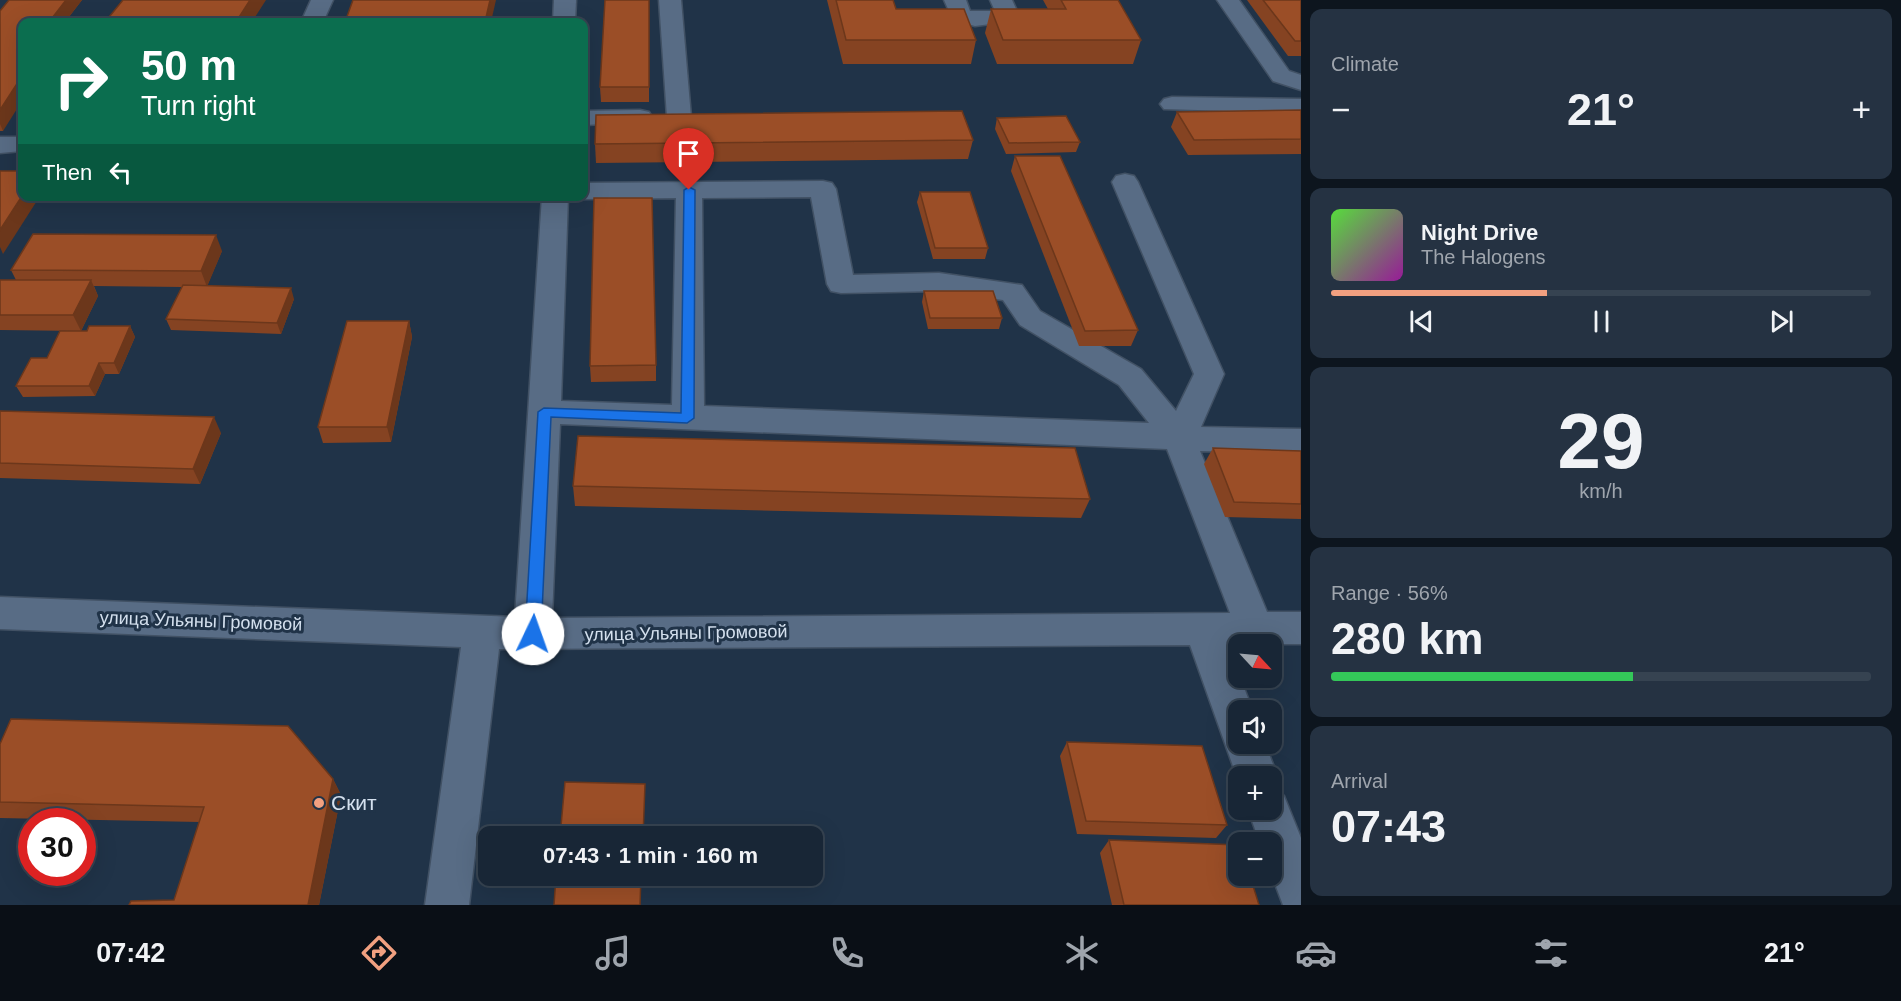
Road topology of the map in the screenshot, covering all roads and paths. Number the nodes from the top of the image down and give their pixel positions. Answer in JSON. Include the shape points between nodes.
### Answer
{"nodes":[{"id":1,"x":322,"y":0,"type":"edge"},
{"id":2,"x":565,"y":0,"type":"edge"},
{"id":3,"x":670,"y":0,"type":"edge"},
{"id":4,"x":955,"y":0,"type":"edge"},
{"id":5,"x":1001,"y":0,"type":"edge"},
{"id":6,"x":1228,"y":0,"type":"edge"},
{"id":7,"x":314,"y":18,"type":"edge"},
{"id":8,"x":564,"y":18,"type":"edge"},
{"id":9,"x":1301,"y":83,"type":"edge"},
{"id":10,"x":1172,"y":104,"type":"dead end"},
{"id":11,"x":1301,"y":106,"type":"edge"},
{"id":12,"x":588,"y":118,"type":"edge"},
{"id":13,"x":18,"y":144,"type":"edge"},
{"id":14,"x":0,"y":145,"type":"edge"},
{"id":15,"x":1125,"y":182,"type":"dead end"},
{"id":16,"x":689,"y":190,"type":"junction"},
{"id":17,"x":588,"y":191,"type":"edge"},
{"id":18,"x":555,"y":201,"type":"edge"},
{"id":19,"x":544,"y":412,"type":"junction"},
{"id":20,"x":687,"y":418,"type":"junction"},
{"id":21,"x":1179,"y":438,"type":"junction"},
{"id":22,"x":1301,"y":441,"type":"edge"},
{"id":23,"x":0,"y":613,"type":"edge"},
{"id":24,"x":1202,"y":627,"type":"junction"},
{"id":25,"x":1255,"y":628,"type":"junction"},
{"id":26,"x":1301,"y":628,"type":"edge"},
{"id":27,"x":482,"y":633,"type":"junction"},
{"id":28,"x":533,"y":634,"type":"junction"},
{"id":29,"x":1229,"y":700,"type":"edge"},
{"id":30,"x":1273,"y":820,"type":"edge"},
{"id":31,"x":1301,"y":895,"type":"edge"},
{"id":32,"x":447,"y":905,"type":"edge"}],
"edges":[{"from":1,"to":7,"type":"street"},
{"from":2,"to":8,"type":"street"},
{"from":3,"to":12,"type":"street","via":[[691,117]]},
{"from":4,"to":5,"type":"street","via":[[962,15],[975,19],[1005,16]]},
{"from":6,"to":9,"type":"street","via":[[1281,76]]},
{"from":10,"to":11,"type":"street"},
{"from":13,"to":14,"type":"street"},
{"from":15,"to":21,"type":"street","via":[[1209,374]]},
{"from":16,"to":17,"type":"street"},
{"from":16,"to":20,"type":"street"},
{"from":16,"to":21,"type":"street","via":[[823,189],[841,284],[939,282],[1012,292],[1030,318],[1130,377]]},
{"from":18,"to":19,"type":"street"},
{"from":19,"to":20,"type":"street"},
{"from":19,"to":28,"type":"street"},
{"from":20,"to":21,"type":"street"},
{"from":21,"to":22,"type":"street"},
{"from":21,"to":25,"type":"street"},
{"from":23,"to":27,"type":"street","name":"улица Ульяны Громовой"},
{"from":24,"to":25,"type":"street","name":"улица Ульяны Громовой"},
{"from":24,"to":28,"type":"street","name":"улица Ульяны Громовой"},
{"from":24,"to":29,"type":"street"},
{"from":25,"to":26,"type":"street","name":"улица Ульяны Громовой"},
{"from":27,"to":28,"type":"street","name":"улица Ульяны Громовой"},
{"from":27,"to":32,"type":"street"},
{"from":30,"to":31,"type":"street"}]}
